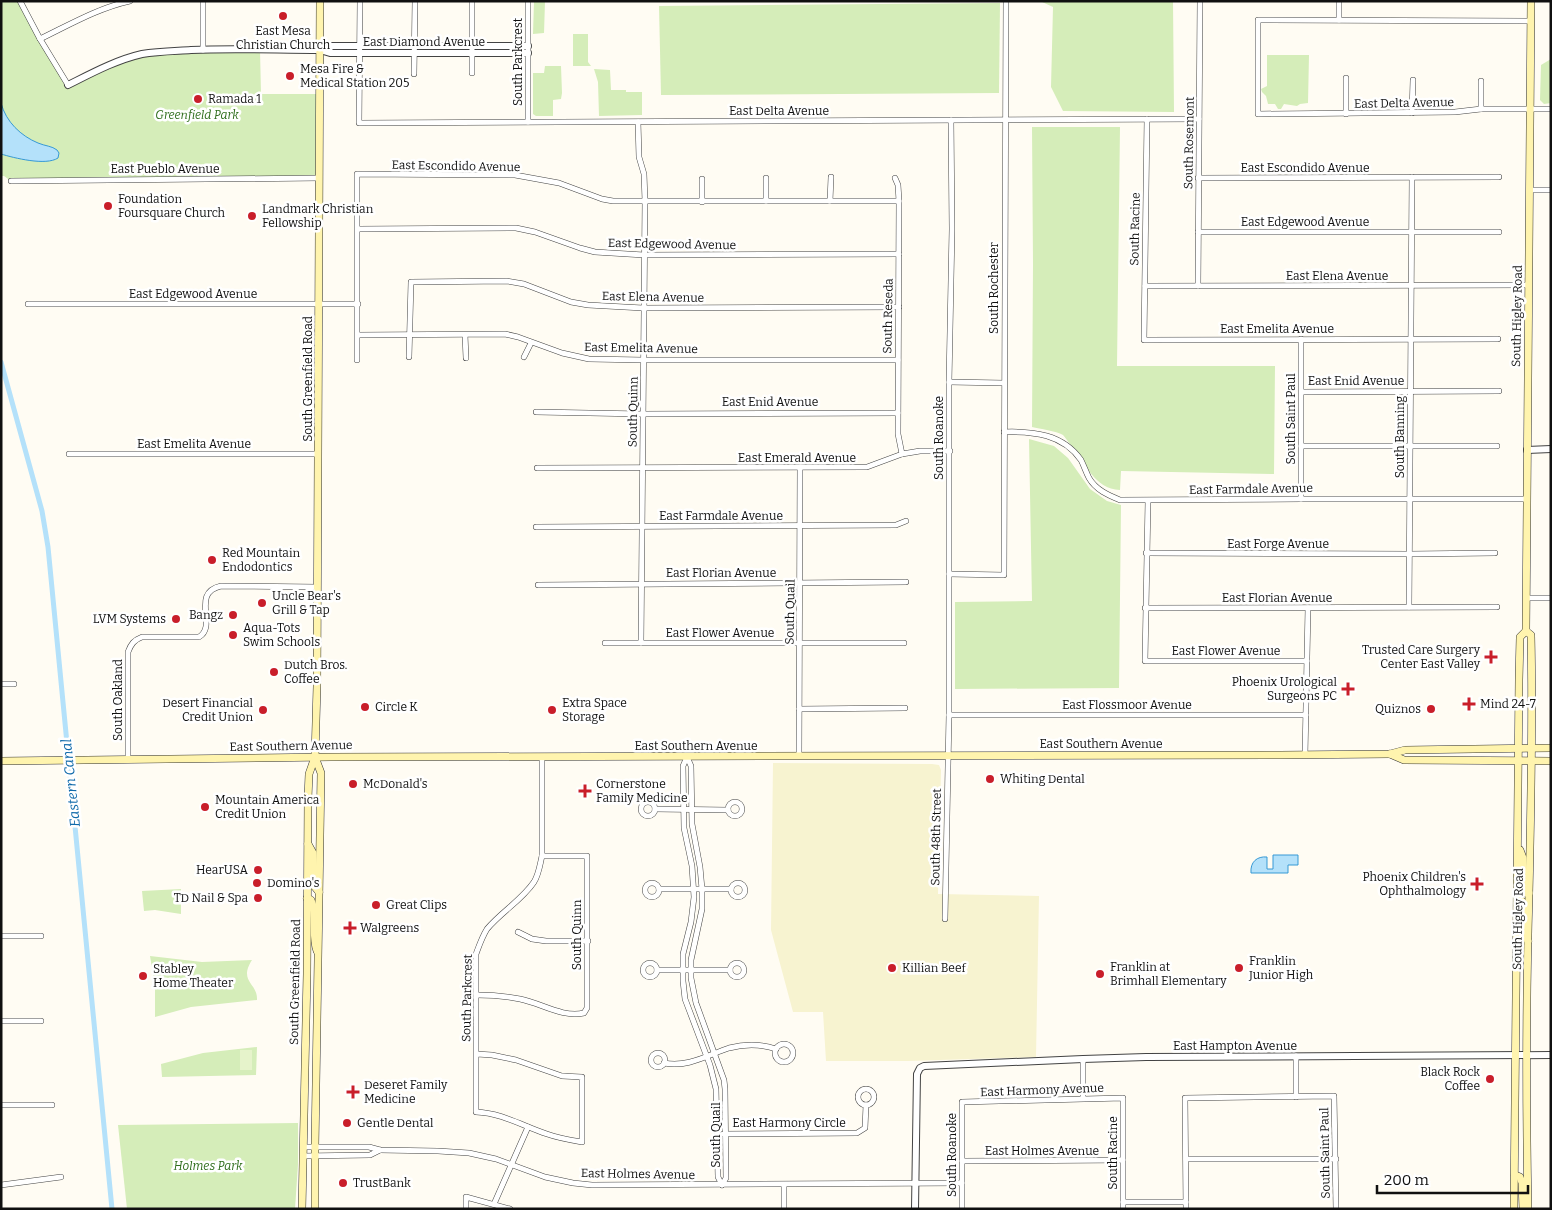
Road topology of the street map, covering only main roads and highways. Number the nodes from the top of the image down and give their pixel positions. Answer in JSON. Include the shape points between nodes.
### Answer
{"nodes":[{"id":1,"x":320,"y":1,"type":"edge"},
{"id":2,"x":1531,"y":1,"type":"edge"},
{"id":3,"x":1526,"y":631,"type":"junction"},
{"id":4,"x":1518,"y":748,"type":"junction"},
{"id":5,"x":1531,"y":748,"type":"junction"},
{"id":6,"x":1551,"y":748,"type":"edge"},
{"id":7,"x":1390,"y":754,"type":"junction"},
{"id":8,"x":315,"y":757,"type":"junction"},
{"id":9,"x":1,"y":761,"type":"edge"},
{"id":10,"x":1518,"y":761,"type":"junction"},
{"id":11,"x":1531,"y":761,"type":"junction"},
{"id":12,"x":1551,"y":761,"type":"edge"},
{"id":13,"x":308,"y":844,"type":"junction"},
{"id":14,"x":1518,"y":845,"type":"junction"},
{"id":15,"x":320,"y":892,"type":"junction"},
{"id":16,"x":1529,"y":893,"type":"junction"},
{"id":17,"x":307,"y":898,"type":"junction"},
{"id":18,"x":1518,"y":898,"type":"junction"},
{"id":19,"x":1528,"y":942,"type":"junction"},
{"id":20,"x":319,"y":956,"type":"junction"},
{"id":21,"x":1515,"y":1175,"type":"junction"},
{"id":22,"x":302,"y":1209,"type":"edge"},
{"id":23,"x":315,"y":1209,"type":"edge"},
{"id":24,"x":1514,"y":1209,"type":"edge"},
{"id":25,"x":1522,"y":1209,"type":"edge"},
{"id":26,"x":1528,"y":1209,"type":"edge"}],
"edges":[{"from":1,"to":8,"type":"main road","name":"South Greenfield Road"},
{"from":2,"to":3,"type":"main road","name":"South Higley Road"},
{"from":3,"to":4,"type":"main road","name":"South Higley Road","via":[[1520,637]]},
{"from":3,"to":5,"type":"main road","name":"South Higley Road","via":[[1531,636]]},
{"from":4,"to":5,"type":"main road","name":"East Southern Avenue"},
{"from":4,"to":7,"type":"main road","name":"East Southern Avenue","via":[[1405,750]]},
{"from":4,"to":10,"type":"main road","name":"South Higley Road"},
{"from":5,"to":6,"type":"main road","name":"East Southern Avenue"},
{"from":5,"to":11,"type":"main road","name":"South Higley Road"},
{"from":7,"to":8,"type":"main road","name":"East Southern Avenue"},
{"from":7,"to":10,"type":"main road","name":"East Southern Avenue","via":[[1404,760]]},
{"from":8,"to":9,"type":"main road","name":"East Southern Avenue"},
{"from":8,"to":13,"type":"main road","name":"South Greenfield Road","via":[[309,774]]},
{"from":8,"to":15,"type":"main road","name":"South Greenfield Road","via":[[321,772]]},
{"from":10,"to":11,"type":"main road","name":"East Southern Avenue"},
{"from":10,"to":14,"type":"main road","name":"South Higley Road"},
{"from":11,"to":12,"type":"main road","name":"East Southern Avenue"},
{"from":11,"to":16,"type":"main road","name":"South Higley Road"},
{"from":13,"to":15,"type":"main road","via":[[313,852],[314,886]]},
{"from":13,"to":17,"type":"main road","name":"South Greenfield Road"},
{"from":14,"to":16,"type":"main road","via":[[1523,858],[1524,890]]},
{"from":14,"to":18,"type":"main road","name":"South Higley Road"},
{"from":15,"to":20,"type":"main road","name":"South Greenfield Road"},
{"from":16,"to":19,"type":"main road","name":"South Higley Road"},
{"from":17,"to":20,"type":"main road","via":[[313,906],[314,942]]},
{"from":17,"to":22,"type":"main road","name":"South Greenfield Road"},
{"from":18,"to":19,"type":"main road","via":[[1523,903],[1523,933]]},
{"from":18,"to":21,"type":"main road","name":"South Higley Road"},
{"from":19,"to":26,"type":"main road","name":"South Higley Road"},
{"from":20,"to":23,"type":"main road","name":"South Greenfield Road"},
{"from":21,"to":24,"type":"main road","name":"South Higley Road"},
{"from":21,"to":25,"type":"main road","via":[[1521,1178]]}]}
